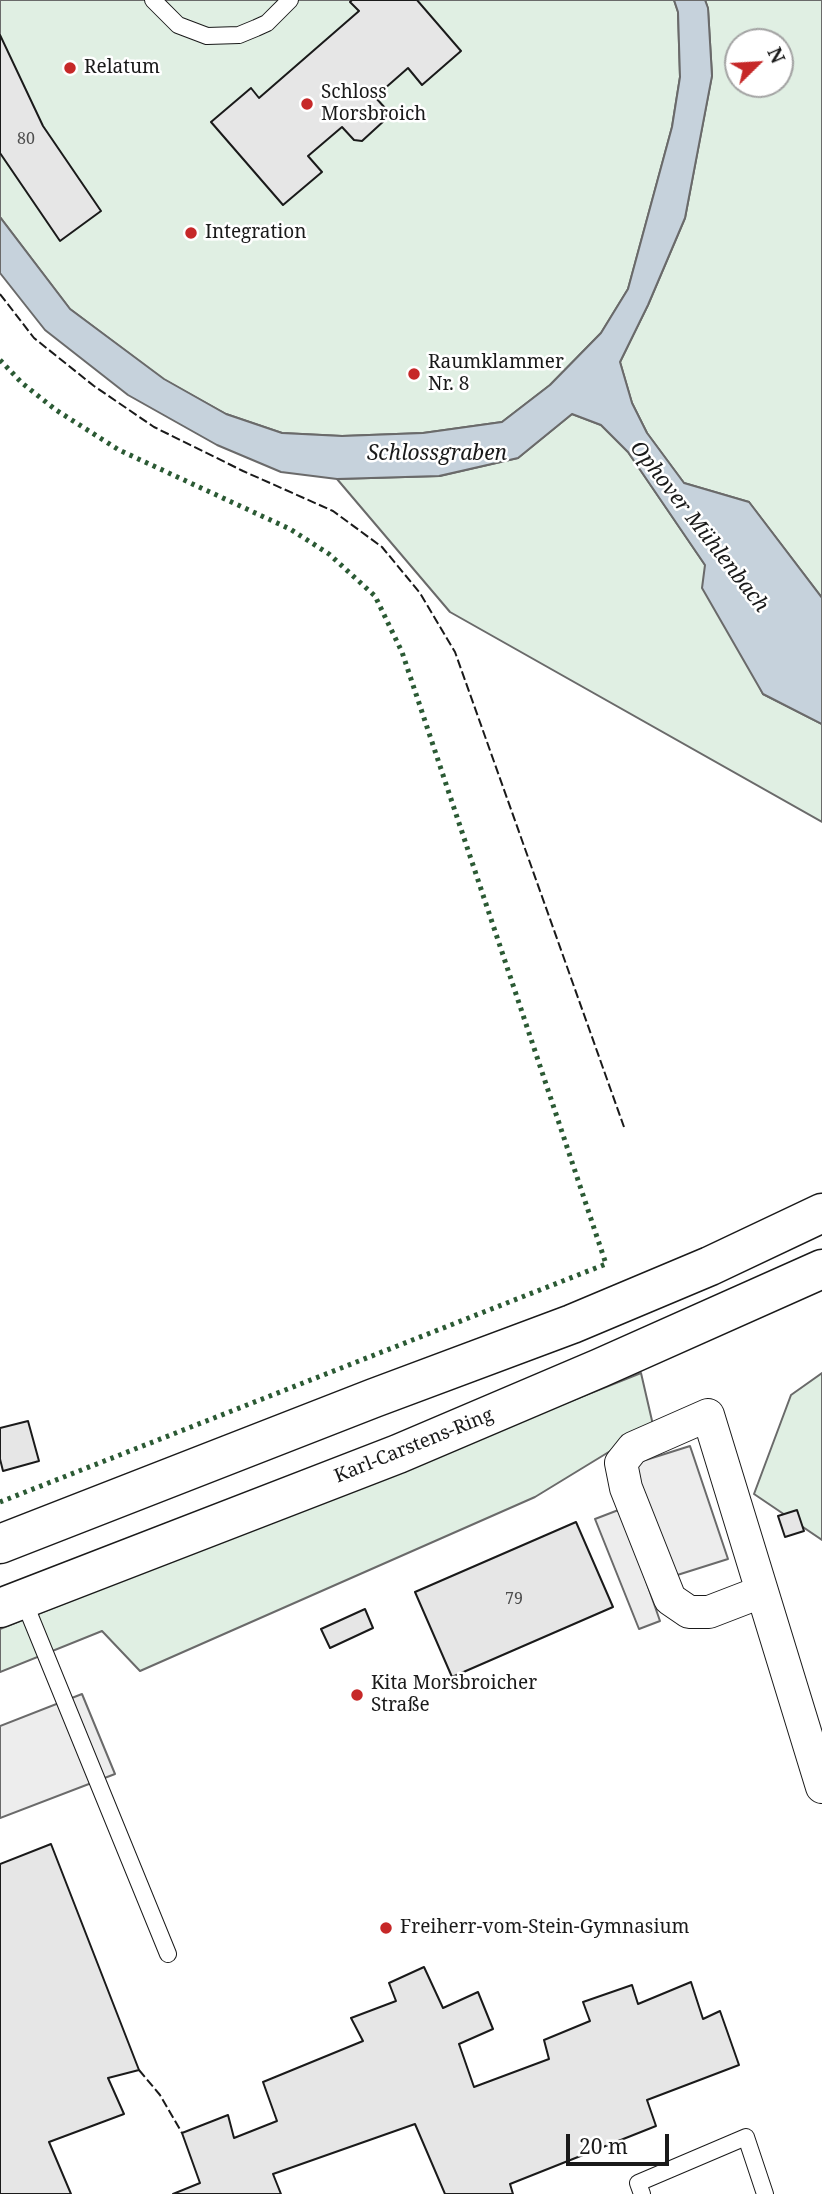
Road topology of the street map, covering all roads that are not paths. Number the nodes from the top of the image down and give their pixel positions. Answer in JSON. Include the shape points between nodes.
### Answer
{"nodes":[{"id":1,"x":153,"y":0,"type":"edge"},
{"id":2,"x":290,"y":0,"type":"edge"},
{"id":3,"x":822,"y":1213,"type":"edge"},
{"id":4,"x":822,"y":1269,"type":"edge"},
{"id":5,"x":0,"y":1544,"type":"edge"},
{"id":6,"x":761,"y":1592,"type":"junction"},
{"id":7,"x":11,"y":1604,"type":"edge"},
{"id":8,"x":820,"y":1776,"type":"edge"},
{"id":9,"x":168,"y":1954,"type":"dead end"},
{"id":10,"x":642,"y":2194,"type":"edge"},
{"id":11,"x":765,"y":2194,"type":"edge"}],
"edges":[{"from":1,"to":2,"type":"lane","via":[[178,25],[207,36],[239,35],[256,28]]},
{"from":3,"to":5,"type":"main road","via":[[572,1324]]},
{"from":4,"to":7,"type":"main road","name":"Karl-Carstens-Ring","via":[[398,1454]]},
{"from":6,"to":6,"type":"street","via":[[708,1415],[633,1448],[621,1463],[626,1488],[670,1599],[689,1612],[709,1612]]},
{"from":6,"to":8,"type":"street"},
{"from":7,"to":9,"type":"lane"},
{"from":10,"to":11,"type":"lane","via":[[638,2183],[746,2137]]}]}
